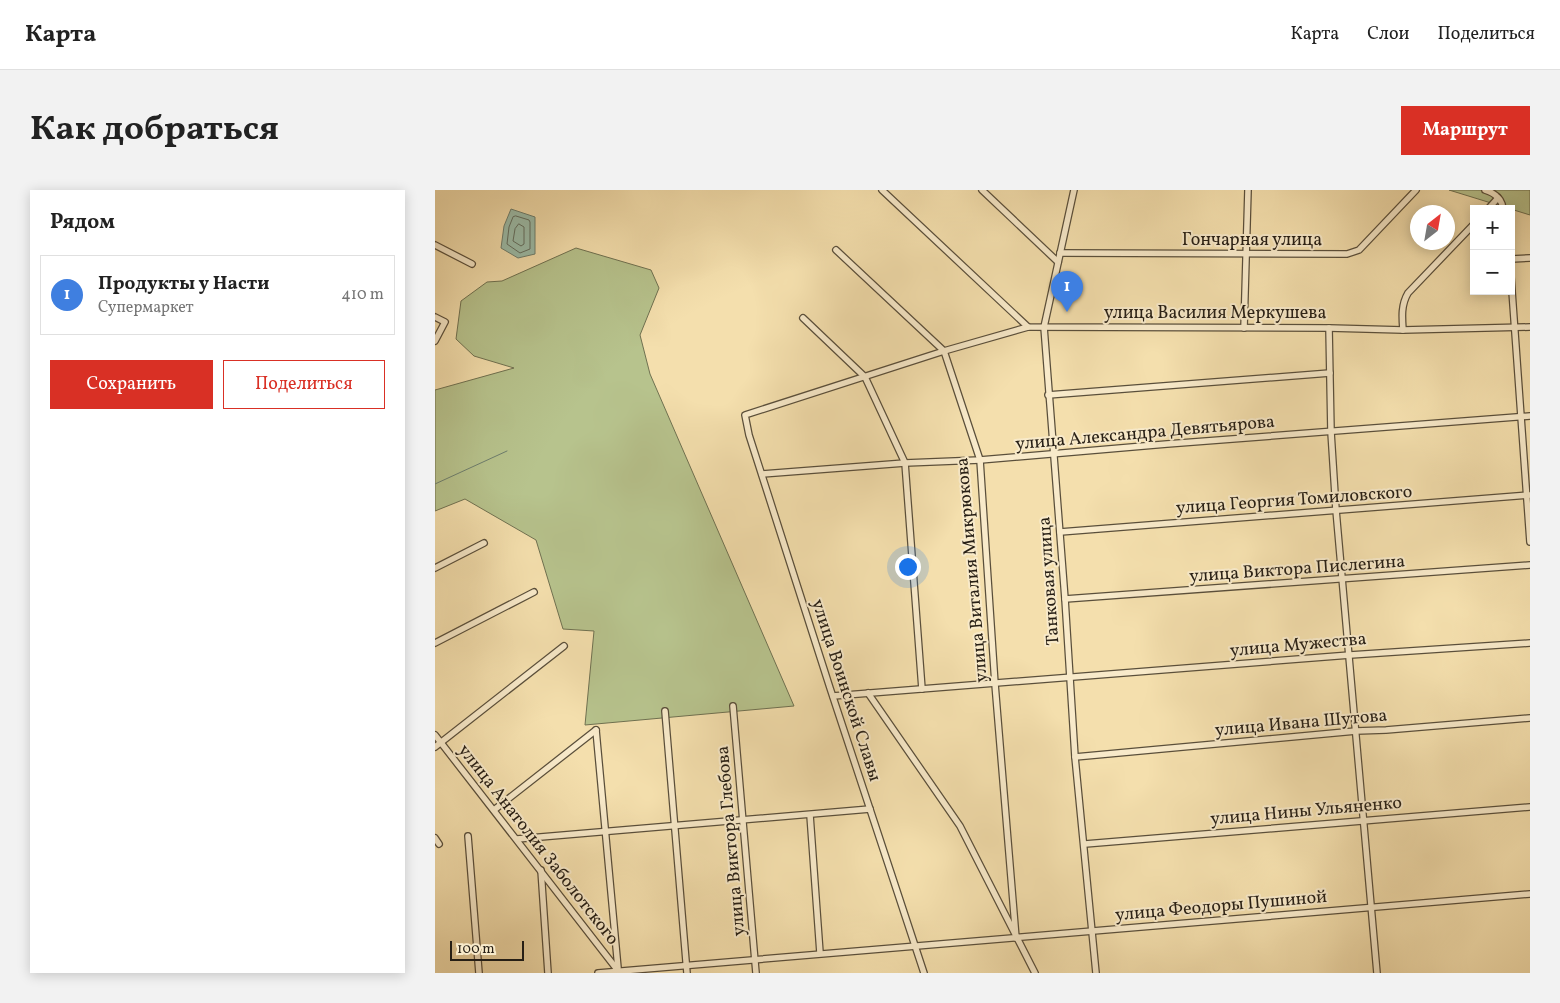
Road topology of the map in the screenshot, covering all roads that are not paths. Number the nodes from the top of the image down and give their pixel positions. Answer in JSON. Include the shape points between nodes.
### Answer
{"nodes":[{"id":1,"x":882,"y":190,"type":"edge"},
{"id":2,"x":982,"y":190,"type":"edge"},
{"id":3,"x":1074,"y":190,"type":"edge"},
{"id":4,"x":1248,"y":190,"type":"edge"},
{"id":5,"x":1416,"y":190,"type":"edge"},
{"id":6,"x":1485,"y":190,"type":"edge"},
{"id":7,"x":1498,"y":198,"type":"junction"},
{"id":8,"x":1492,"y":205,"type":"edge"},
{"id":9,"x":1502,"y":205,"type":"edge"},
{"id":10,"x":1470,"y":228,"type":"edge"},
{"id":11,"x":435,"y":245,"type":"edge"},
{"id":12,"x":837,"y":250,"type":"dead end"},
{"id":13,"x":1060,"y":252,"type":"junction"},
{"id":14,"x":1247,"y":254,"type":"junction"},
{"id":15,"x":1530,"y":258,"type":"edge"},
{"id":16,"x":1515,"y":259,"type":"edge"},
{"id":17,"x":1058,"y":262,"type":"junction"},
{"id":18,"x":472,"y":264,"type":"dead end"},
{"id":19,"x":1512,"y":295,"type":"edge"},
{"id":20,"x":435,"y":317,"type":"edge"},
{"id":21,"x":803,"y":318,"type":"dead end"},
{"id":22,"x":1027,"y":327,"type":"junction"},
{"id":23,"x":1044,"y":327,"type":"junction"},
{"id":24,"x":1244,"y":328,"type":"junction"},
{"id":25,"x":1329,"y":328,"type":"junction"},
{"id":26,"x":1515,"y":328,"type":"junction"},
{"id":27,"x":1530,"y":328,"type":"edge"},
{"id":28,"x":1403,"y":330,"type":"junction"},
{"id":29,"x":435,"y":341,"type":"edge"},
{"id":30,"x":944,"y":351,"type":"junction"},
{"id":31,"x":1330,"y":373,"type":"junction"},
{"id":32,"x":865,"y":377,"type":"junction"},
{"id":33,"x":1048,"y":395,"type":"junction"},
{"id":34,"x":745,"y":415,"type":"joint"},
{"id":35,"x":1530,"y":416,"type":"edge"},
{"id":36,"x":1520,"y":417,"type":"junction"},
{"id":37,"x":1331,"y":432,"type":"junction"},
{"id":38,"x":1053,"y":455,"type":"junction"},
{"id":39,"x":980,"y":460,"type":"junction"},
{"id":40,"x":905,"y":464,"type":"junction"},
{"id":41,"x":762,"y":474,"type":"junction"},
{"id":42,"x":1528,"y":496,"type":"edge"},
{"id":43,"x":1336,"y":510,"type":"junction"},
{"id":44,"x":1060,"y":532,"type":"junction"},
{"id":45,"x":1530,"y":542,"type":"edge"},
{"id":46,"x":484,"y":543,"type":"dead end"},
{"id":47,"x":1530,"y":565,"type":"edge"},
{"id":48,"x":435,"y":568,"type":"edge"},
{"id":49,"x":1342,"y":580,"type":"junction"},
{"id":50,"x":534,"y":592,"type":"dead end"},
{"id":51,"x":1065,"y":600,"type":"junction"},
{"id":52,"x":1530,"y":643,"type":"edge"},
{"id":53,"x":435,"y":644,"type":"edge"},
{"id":54,"x":565,"y":646,"type":"dead end"},
{"id":55,"x":1350,"y":655,"type":"junction"},
{"id":56,"x":1069,"y":678,"type":"junction"},
{"id":57,"x":995,"y":684,"type":"junction"},
{"id":58,"x":922,"y":689,"type":"junction"},
{"id":59,"x":868,"y":694,"type":"junction"},
{"id":60,"x":833,"y":696,"type":"junction"},
{"id":61,"x":733,"y":706,"type":"dead end"},
{"id":62,"x":665,"y":711,"type":"dead end"},
{"id":63,"x":1530,"y":718,"type":"edge"},
{"id":64,"x":1356,"y":731,"type":"junction"},
{"id":65,"x":435,"y":734,"type":"edge"},
{"id":66,"x":441,"y":742,"type":"junction"},
{"id":67,"x":435,"y":747,"type":"edge"},
{"id":68,"x":1075,"y":757,"type":"junction"},
{"id":69,"x":1530,"y":807,"type":"edge"},
{"id":70,"x":870,"y":809,"type":"junction"},
{"id":71,"x":494,"y":810,"type":"junction"},
{"id":72,"x":810,"y":815,"type":"junction"},
{"id":73,"x":743,"y":820,"type":"junction"},
{"id":74,"x":1364,"y":820,"type":"junction"},
{"id":75,"x":675,"y":826,"type":"junction"},
{"id":76,"x":604,"y":832,"type":"junction"},
{"id":77,"x":468,"y":836,"type":"dead end"},
{"id":78,"x":435,"y":838,"type":"edge"},
{"id":79,"x":517,"y":839,"type":"junction"},
{"id":80,"x":439,"y":844,"type":"dead end"},
{"id":81,"x":1085,"y":844,"type":"junction"},
{"id":82,"x":541,"y":870,"type":"junction"},
{"id":83,"x":1530,"y":894,"type":"edge"},
{"id":84,"x":1372,"y":907,"type":"junction"},
{"id":85,"x":1092,"y":930,"type":"junction"},
{"id":86,"x":1016,"y":938,"type":"junction"},
{"id":87,"x":915,"y":946,"type":"junction"},
{"id":88,"x":820,"y":953,"type":"junction"},
{"id":89,"x":755,"y":960,"type":"junction"},
{"id":90,"x":686,"y":965,"type":"junction"},
{"id":91,"x":619,"y":972,"type":"edge"},
{"id":92,"x":479,"y":973,"type":"edge"},
{"id":93,"x":549,"y":973,"type":"edge"},
{"id":94,"x":598,"y":973,"type":"edge"},
{"id":95,"x":687,"y":973,"type":"edge"},
{"id":96,"x":756,"y":973,"type":"edge"},
{"id":97,"x":924,"y":973,"type":"edge"},
{"id":98,"x":1035,"y":973,"type":"edge"},
{"id":99,"x":1096,"y":973,"type":"edge"},
{"id":100,"x":1377,"y":973,"type":"edge"}],
"edges":[{"from":1,"to":22,"type":"street"},
{"from":2,"to":17,"type":"street"},
{"from":3,"to":13,"type":"street","name":"Танковая улица"},
{"from":4,"to":14,"type":"street"},
{"from":5,"to":14,"type":"street","name":"Гончарная улица","via":[[1359,250],[1347,254]]},
{"from":6,"to":7,"type":"street"},
{"from":7,"to":8,"type":"street"},
{"from":7,"to":9,"type":"street"},
{"from":10,"to":28,"type":"street","via":[[1404,299]]},
{"from":11,"to":18,"type":"street"},
{"from":12,"to":30,"type":"street","name":"улица Виталия Микрюкова"},
{"from":13,"to":14,"type":"street","name":"Гончарная улица"},
{"from":13,"to":17,"type":"street","name":"Танковая улица"},
{"from":14,"to":24,"type":"street"},
{"from":15,"to":16,"type":"street"},
{"from":17,"to":23,"type":"street","name":"Танковая улица"},
{"from":19,"to":26,"type":"street"},
{"from":20,"to":29,"type":"street","via":[[445,322]]},
{"from":21,"to":32,"type":"street"},
{"from":22,"to":23,"type":"street","name":"улица Василия Меркушева"},
{"from":22,"to":30,"type":"street","name":"улица Василия Меркушева"},
{"from":23,"to":24,"type":"street","name":"улица Василия Меркушева"},
{"from":23,"to":33,"type":"street","name":"Танковая улица"},
{"from":24,"to":25,"type":"street","name":"улица Василия Меркушева"},
{"from":25,"to":28,"type":"street","name":"улица Василия Меркушева"},
{"from":25,"to":31,"type":"street"},
{"from":26,"to":27,"type":"street","name":"улица Василия Меркушева"},
{"from":26,"to":28,"type":"street","name":"улица Василия Меркушева"},
{"from":26,"to":36,"type":"street"},
{"from":30,"to":32,"type":"street","name":"улица Василия Меркушева"},
{"from":30,"to":39,"type":"street","name":"улица Виталия Микрюкова"},
{"from":31,"to":33,"type":"street"},
{"from":31,"to":37,"type":"street"},
{"from":32,"to":34,"type":"street","name":"улица Василия Меркушева"},
{"from":32,"to":40,"type":"street"},
{"from":33,"to":38,"type":"street","name":"Танковая улица"},
{"from":34,"to":41,"type":"street","name":"улица Воинской Славы"},
{"from":35,"to":36,"type":"street","name":"улица Александра Девятьярова"},
{"from":36,"to":37,"type":"street","name":"улица Александра Девятьярова"},
{"from":36,"to":42,"type":"street"},
{"from":37,"to":38,"type":"street","name":"улица Александра Девятьярова"},
{"from":37,"to":43,"type":"street"},
{"from":38,"to":39,"type":"street","name":"улица Александра Девятьярова"},
{"from":38,"to":44,"type":"street","name":"Танковая улица"},
{"from":39,"to":40,"type":"street","name":"улица Александра Девятьярова"},
{"from":39,"to":57,"type":"street","name":"улица Виталия Микрюкова"},
{"from":40,"to":41,"type":"street","name":"улица Александра Девятьярова"},
{"from":40,"to":58,"type":"street"},
{"from":41,"to":60,"type":"street","name":"улица Воинской Славы"},
{"from":42,"to":43,"type":"street","name":"улица Георгия Томиловского"},
{"from":42,"to":45,"type":"street"},
{"from":43,"to":44,"type":"street","name":"улица Георгия Томиловского"},
{"from":43,"to":49,"type":"street"},
{"from":44,"to":51,"type":"street","name":"Танковая улица"},
{"from":46,"to":48,"type":"street"},
{"from":47,"to":49,"type":"street","name":"улица Виктора Пислегина"},
{"from":49,"to":51,"type":"street","name":"улица Виктора Пислегина"},
{"from":49,"to":55,"type":"street"},
{"from":50,"to":53,"type":"street"},
{"from":51,"to":56,"type":"street","name":"Танковая улица"},
{"from":52,"to":55,"type":"street","name":"улица Мужества"},
{"from":54,"to":66,"type":"street"},
{"from":55,"to":56,"type":"street","name":"улица Мужества"},
{"from":55,"to":64,"type":"street"},
{"from":56,"to":57,"type":"street","name":"улица Мужества"},
{"from":56,"to":68,"type":"street","name":"Танковая улица"},
{"from":57,"to":58,"type":"street","name":"улица Мужества"},
{"from":57,"to":86,"type":"street","name":"улица Виталия Микрюкова"},
{"from":58,"to":59,"type":"street","name":"улица Мужества"},
{"from":59,"to":60,"type":"street","name":"улица Мужества"},
{"from":59,"to":86,"type":"street","via":[[960,826]]},
{"from":60,"to":70,"type":"street","name":"улица Воинской Славы"},
{"from":61,"to":73,"type":"street","name":"улица Виктора Глебова"},
{"from":62,"to":75,"type":"street"},
{"from":63,"to":64,"type":"street","name":"улица Ивана Шутова"},
{"from":64,"to":68,"type":"street","name":"улица Ивана Шутова"},
{"from":64,"to":74,"type":"street"},
{"from":65,"to":66,"type":"street","name":"улица Анатолия Заболотского"},
{"from":66,"to":67,"type":"street"},
{"from":66,"to":71,"type":"street","name":"улица Анатолия Заболотского"},
{"from":68,"to":81,"type":"street","name":"Танковая улица"},
{"from":69,"to":74,"type":"street","name":"улица Нины Ульяненко"},
{"from":70,"to":72,"type":"street"},
{"from":70,"to":87,"type":"street","name":"улица Воинской Славы"},
{"from":71,"to":76,"type":"street","name":"улица Анатолия Заболотского","via":[[596,730]]},
{"from":71,"to":79,"type":"street","name":"улица Анатолия Заболотского"},
{"from":72,"to":73,"type":"street"},
{"from":72,"to":88,"type":"street"},
{"from":73,"to":75,"type":"street"},
{"from":73,"to":89,"type":"street","name":"улица Виктора Глебова"},
{"from":74,"to":81,"type":"street","name":"улица Нины Ульяненко"},
{"from":74,"to":84,"type":"street"},
{"from":75,"to":76,"type":"street"},
{"from":75,"to":90,"type":"street"},
{"from":76,"to":79,"type":"street"},
{"from":76,"to":91,"type":"street","name":"улица Анатолия Заболотского"},
{"from":77,"to":92,"type":"street"},
{"from":78,"to":80,"type":"street"},
{"from":79,"to":82,"type":"street","name":"улица Анатолия Заболотского"},
{"from":81,"to":85,"type":"street","name":"Танковая улица"},
{"from":82,"to":91,"type":"street","name":"улица Анатолия Заболотского"},
{"from":82,"to":93,"type":"street"},
{"from":83,"to":84,"type":"street","name":"улица Феодоры Пушиной"},
{"from":84,"to":85,"type":"street","name":"улица Феодоры Пушиной"},
{"from":84,"to":100,"type":"street"},
{"from":85,"to":86,"type":"street","name":"улица Феодоры Пушиной"},
{"from":85,"to":99,"type":"street","name":"Танковая улица"},
{"from":86,"to":87,"type":"street","name":"улица Феодоры Пушиной"},
{"from":86,"to":98,"type":"street"},
{"from":87,"to":88,"type":"street","name":"улица Феодоры Пушиной"},
{"from":87,"to":97,"type":"street","name":"улица Воинской Славы"},
{"from":88,"to":89,"type":"street","name":"улица Феодоры Пушиной"},
{"from":89,"to":90,"type":"street","name":"улица Феодоры Пушиной"},
{"from":89,"to":96,"type":"street","name":"улица Виктора Глебова"},
{"from":90,"to":91,"type":"street","name":"улица Феодоры Пушиной"},
{"from":90,"to":95,"type":"street"},
{"from":91,"to":94,"type":"street","name":"улица Феодоры Пушиной"}]}
